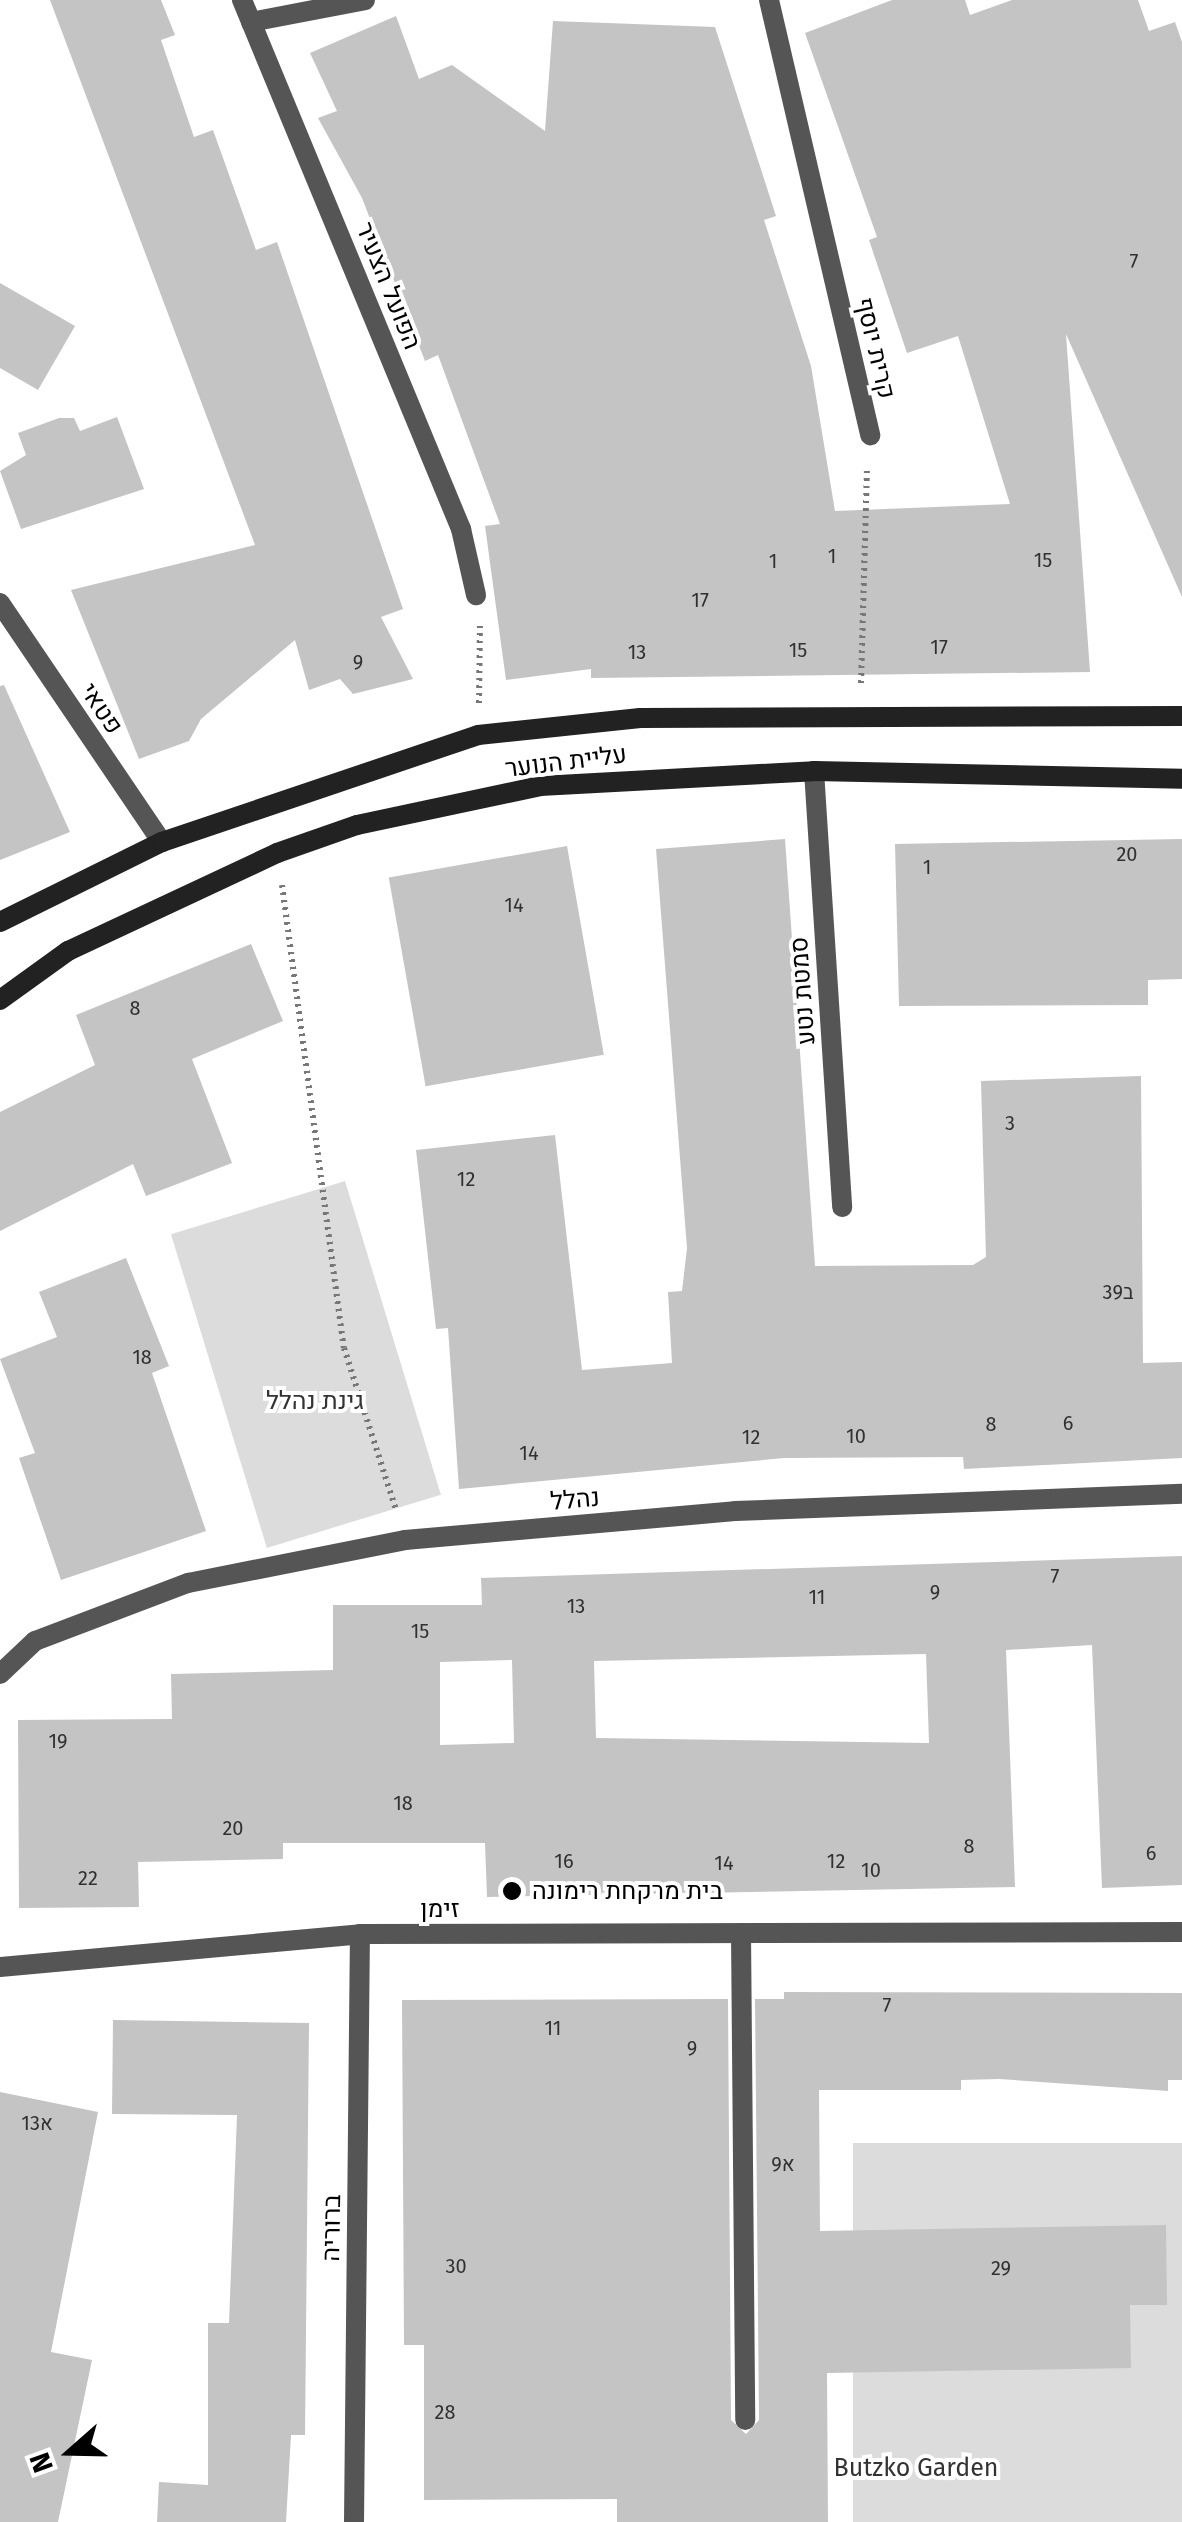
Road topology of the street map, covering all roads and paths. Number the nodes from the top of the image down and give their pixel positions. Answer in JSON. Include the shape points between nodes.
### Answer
{"nodes":[{"id":1,"x":242,"y":0,"type":"edge"},
{"id":2,"x":365,"y":0,"type":"edge"},
{"id":3,"x":769,"y":0,"type":"edge"},
{"id":4,"x":251,"y":22,"type":"junction"},
{"id":5,"x":870,"y":435,"type":"joint"},
{"id":6,"x":476,"y":595,"type":"joint"},
{"id":7,"x":0,"y":604,"type":"edge"},
{"id":8,"x":861,"y":714,"type":"junction"},
{"id":9,"x":1182,"y":716,"type":"edge"},
{"id":10,"x":478,"y":735,"type":"junction"},
{"id":11,"x":814,"y":771,"type":"junction"},
{"id":12,"x":1182,"y":779,"type":"edge"},
{"id":13,"x":162,"y":842,"type":"junction"},
{"id":14,"x":277,"y":853,"type":"junction"},
{"id":15,"x":0,"y":922,"type":"edge"},
{"id":16,"x":0,"y":1000,"type":"edge"},
{"id":17,"x":842,"y":1208,"type":"dead end"},
{"id":18,"x":1182,"y":1494,"type":"edge"},
{"id":19,"x":405,"y":1540,"type":"junction"},
{"id":20,"x":0,"y":1674,"type":"edge"},
{"id":21,"x":1182,"y":1932,"type":"edge"},
{"id":22,"x":360,"y":1934,"type":"junction"},
{"id":23,"x":741,"y":1934,"type":"junction"},
{"id":24,"x":0,"y":1967,"type":"edge"},
{"id":25,"x":745,"y":2420,"type":"dead end"},
{"id":26,"x":354,"y":2522,"type":"edge"}],
"edges":[{"from":1,"to":4,"type":"street","name":"הפועל הצעיר"},
{"from":2,"to":4,"type":"street"},
{"from":3,"to":5,"type":"street","name":"קרית יוסף"},
{"from":4,"to":6,"type":"street","name":"הפועל הצעיר","via":[[461,529]]},
{"from":5,"to":8,"type":"path","name":"קרית יוסף"},
{"from":6,"to":10,"type":"path","via":[[485,654]]},
{"from":7,"to":13,"type":"street","name":"פטאי"},
{"from":8,"to":9,"type":"street","name":"עליית הנוער"},
{"from":8,"to":10,"type":"street","name":"עליית הנוער","via":[[640,718]]},
{"from":10,"to":13,"type":"street","name":"עליית הנוער"},
{"from":11,"to":12,"type":"street","name":"עליית הנוער"},
{"from":11,"to":14,"type":"street","name":"עליית הנוער","via":[[540,786]]},
{"from":11,"to":17,"type":"street","name":"סמטת נטע"},
{"from":13,"to":15,"type":"street","name":"עליית הנוער"},
{"from":14,"to":16,"type":"street","name":"עליית הנוער","via":[[68,951]]},
{"from":14,"to":19,"type":"path","via":[[344,1348]]},
{"from":18,"to":19,"type":"street","name":"נהלל","via":[[735,1511]]},
{"from":19,"to":20,"type":"street","name":"נהלל","via":[[188,1583],[35,1641]]},
{"from":21,"to":23,"type":"street","name":"זימן"},
{"from":22,"to":23,"type":"street","name":"זימן"},
{"from":22,"to":24,"type":"street","name":"זימן"},
{"from":22,"to":26,"type":"street","name":"ברוריה"},
{"from":23,"to":25,"type":"street"}]}
